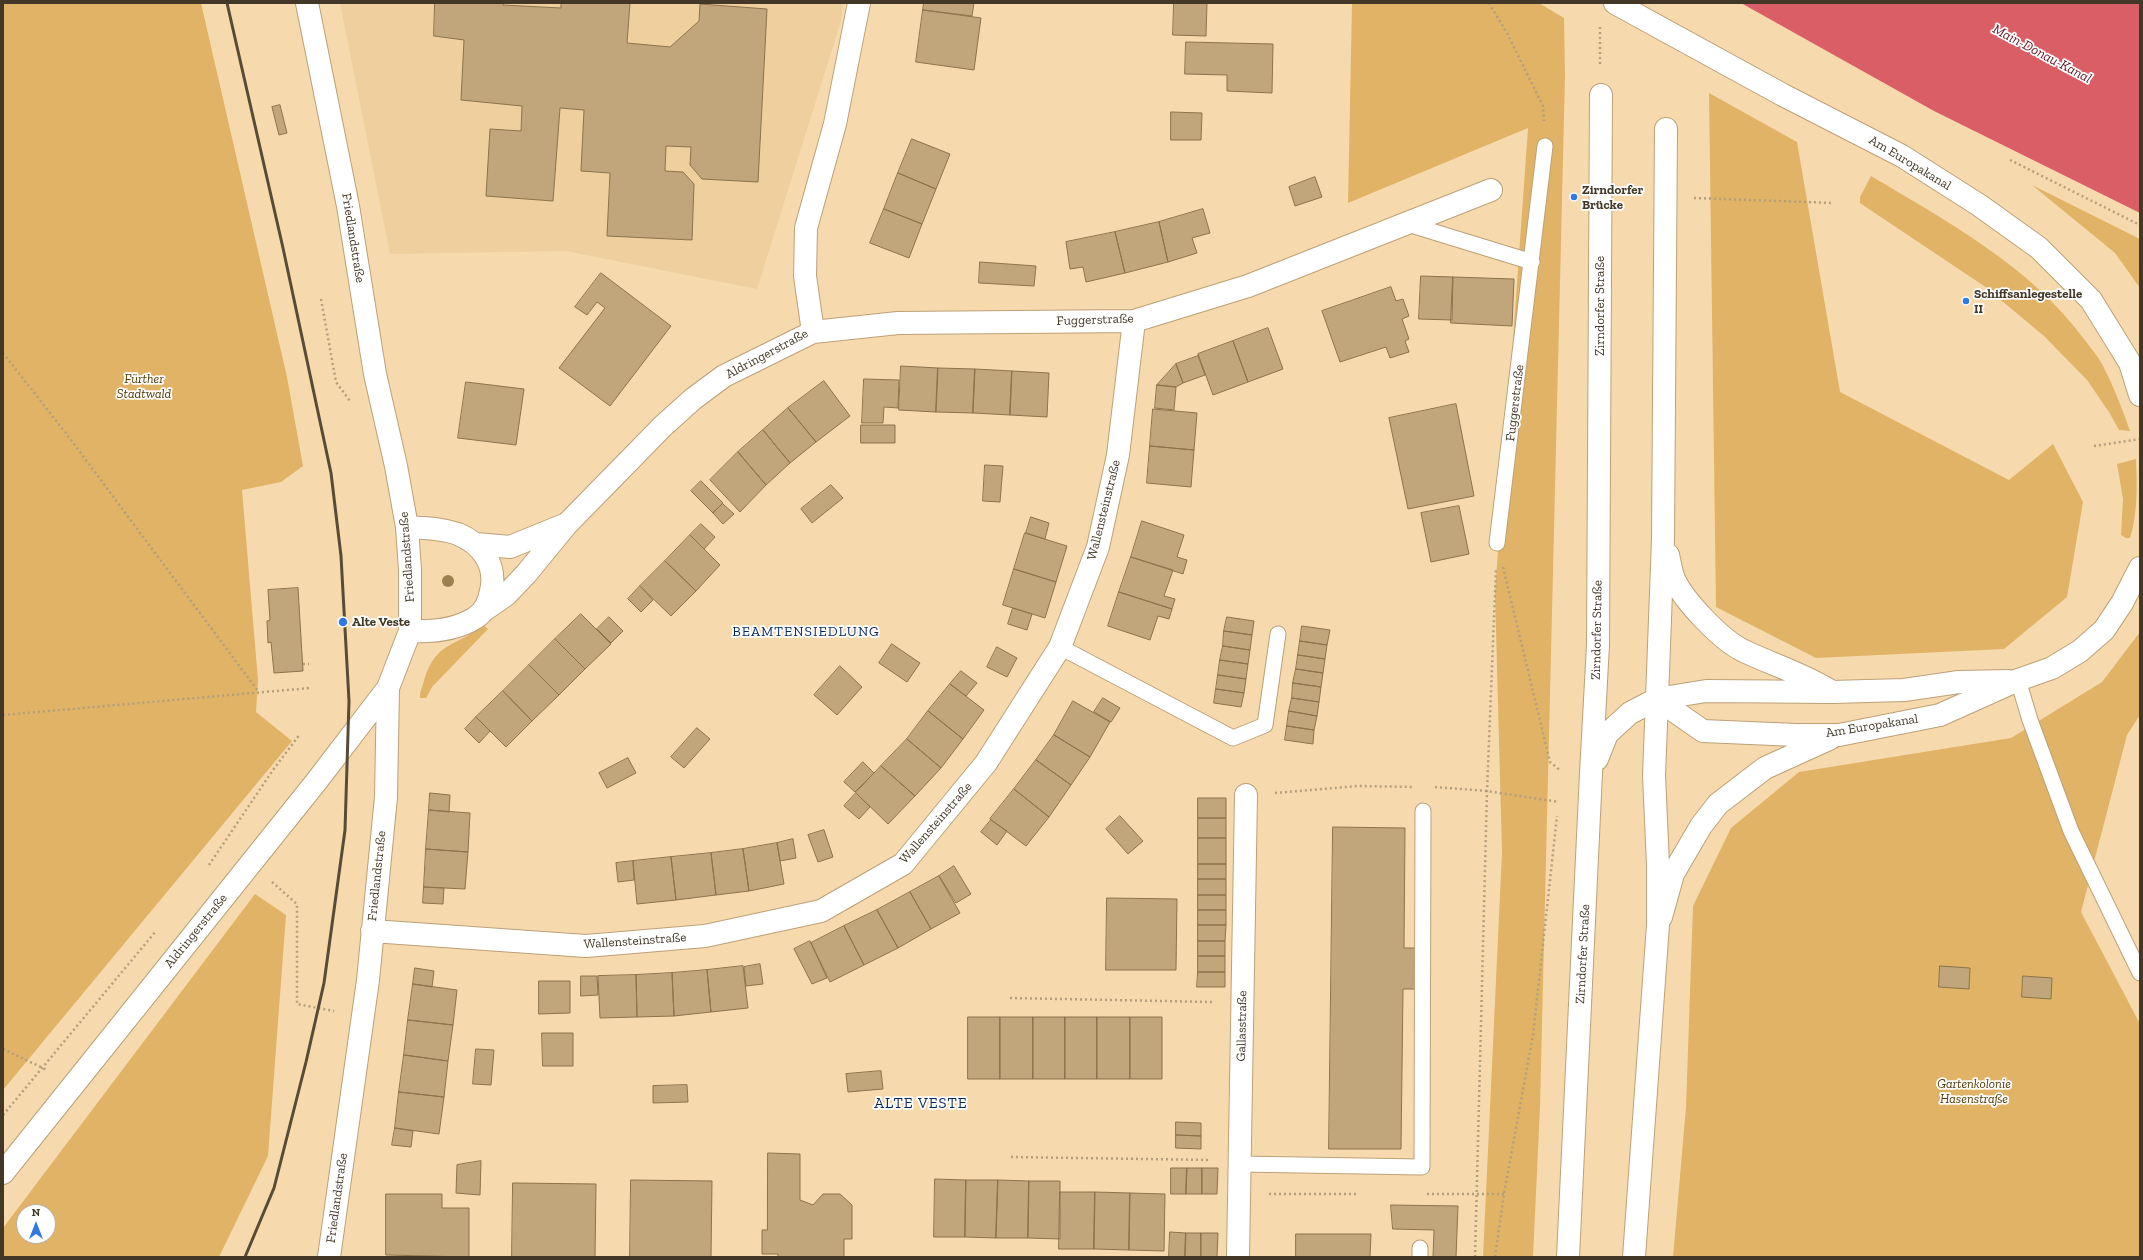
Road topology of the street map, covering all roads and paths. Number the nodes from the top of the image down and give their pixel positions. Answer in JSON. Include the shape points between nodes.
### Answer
{"nodes":[{"id":1,"x":306,"y":3,"type":"edge"},
{"id":2,"x":859,"y":3,"type":"edge"},
{"id":3,"x":1489,"y":3,"type":"edge"},
{"id":4,"x":1616,"y":3,"type":"edge"},
{"id":5,"x":1600,"y":25,"type":"dead end"},
{"id":6,"x":1601,"y":95,"type":"joint"},
{"id":7,"x":1666,"y":129,"type":"dead end"},
{"id":8,"x":1545,"y":146,"type":"joint"},
{"id":9,"x":2010,"y":160,"type":"dead end"},
{"id":10,"x":1491,"y":190,"type":"dead end"},
{"id":11,"x":1693,"y":198,"type":"dead end"},
{"id":12,"x":1834,"y":203,"type":"dead end"},
{"id":13,"x":1408,"y":224,"type":"junction"},
{"id":14,"x":2140,"y":225,"type":"edge"},
{"id":15,"x":1532,"y":262,"type":"junction"},
{"id":16,"x":321,"y":299,"type":"dead end"},
{"id":17,"x":1134,"y":321,"type":"junction"},
{"id":18,"x":813,"y":332,"type":"junction"},
{"id":19,"x":3,"y":353,"type":"edge"},
{"id":20,"x":2140,"y":395,"type":"edge"},
{"id":21,"x":350,"y":401,"type":"dead end"},
{"id":22,"x":2140,"y":439,"type":"edge"},
{"id":23,"x":2094,"y":446,"type":"dead end"},
{"id":24,"x":567,"y":524,"type":"junction"},
{"id":25,"x":407,"y":527,"type":"junction"},
{"id":26,"x":1663,"y":539,"type":"junction"},
{"id":27,"x":1497,"y":543,"type":"junction"},
{"id":28,"x":476,"y":544,"type":"junction"},
{"id":29,"x":2140,"y":568,"type":"edge"},
{"id":30,"x":483,"y":611,"type":"junction"},
{"id":31,"x":410,"y":631,"type":"junction"},
{"id":32,"x":1278,"y":634,"type":"dead end"},
{"id":33,"x":1060,"y":647,"type":"junction"},
{"id":34,"x":303,"y":664,"type":"dead end"},
{"id":35,"x":309,"y":664,"type":"dead end"},
{"id":36,"x":2018,"y":680,"type":"junction"},
{"id":37,"x":310,"y":688,"type":"dead end"},
{"id":38,"x":388,"y":688,"type":"junction"},
{"id":39,"x":258,"y":691,"type":"junction"},
{"id":40,"x":1832,"y":692,"type":"junction"},
{"id":41,"x":1657,"y":699,"type":"junction"},
{"id":42,"x":3,"y":715,"type":"edge"},
{"id":43,"x":300,"y":734,"type":"dead end"},
{"id":44,"x":1839,"y":734,"type":"junction"},
{"id":45,"x":1591,"y":772,"type":"junction"},
{"id":46,"x":1561,"y":779,"type":"dead end"},
{"id":47,"x":1418,"y":787,"type":"dead end"},
{"id":48,"x":1434,"y":787,"type":"dead end"},
{"id":49,"x":1487,"y":791,"type":"junction"},
{"id":50,"x":1246,"y":795,"type":"joint"},
{"id":51,"x":1560,"y":795,"type":"dead end"},
{"id":52,"x":1559,"y":802,"type":"junction"},
{"id":53,"x":1423,"y":810,"type":"dead end"},
{"id":54,"x":207,"y":868,"type":"dead end"},
{"id":55,"x":270,"y":880,"type":"dead end"},
{"id":56,"x":1658,"y":925,"type":"junction"},
{"id":57,"x":159,"y":928,"type":"dead end"},
{"id":58,"x":372,"y":932,"type":"junction"},
{"id":59,"x":2140,"y":973,"type":"edge"},
{"id":60,"x":1010,"y":998,"type":"dead end"},
{"id":61,"x":1242,"y":1002,"type":"junction"},
{"id":62,"x":338,"y":1012,"type":"dead end"},
{"id":63,"x":3,"y":1049,"type":"edge"},
{"id":64,"x":42,"y":1067,"type":"junction"},
{"id":65,"x":3,"y":1115,"type":"edge"},
{"id":66,"x":1012,"y":1157,"type":"dead end"},
{"id":67,"x":1239,"y":1162,"type":"junction"},
{"id":68,"x":3,"y":1173,"type":"edge"},
{"id":69,"x":329,"y":1257,"type":"edge"},
{"id":70,"x":1238,"y":1257,"type":"edge"},
{"id":71,"x":1475,"y":1257,"type":"edge"},
{"id":72,"x":1495,"y":1257,"type":"edge"},
{"id":73,"x":1568,"y":1257,"type":"edge"},
{"id":74,"x":1634,"y":1257,"type":"edge"}],
"edges":[{"from":1,"to":25,"type":"main road","name":"Friedlandstraße","via":[[348,206],[375,374]]},
{"from":2,"to":18,"type":"main road","name":"Aldringerstraße","via":[[835,124],[806,228],[805,276]]},
{"from":3,"to":8,"type":"path","via":[[1507,33],[1543,106]]},
{"from":4,"to":20,"type":"main road","name":"Am Europakanal","via":[[1783,95],[1902,156],[1979,205],[2039,248],[2091,300],[2130,363]]},
{"from":5,"to":6,"type":"path"},
{"from":6,"to":45,"type":"main road","name":"Zirndorfer Straße","via":[[1598,645]]},
{"from":7,"to":26,"type":"main road"},
{"from":8,"to":15,"type":"lane","name":"Fuggerstraße"},
{"from":9,"to":14,"type":"path"},
{"from":10,"to":13,"type":"main road","name":"Fuggerstraße"},
{"from":11,"to":12,"type":"path"},
{"from":13,"to":15,"type":"lane"},
{"from":13,"to":17,"type":"main road","name":"Fuggerstraße","via":[[1248,286]]},
{"from":15,"to":27,"type":"lane","name":"Fuggerstraße"},
{"from":16,"to":21,"type":"path","via":[[336,382]]},
{"from":17,"to":18,"type":"main road","name":"Fuggerstraße","via":[[898,323]]},
{"from":17,"to":33,"type":"main road","name":"Wallensteinstraße","via":[[1118,455],[1098,547]]},
{"from":18,"to":24,"type":"main road","name":"Aldringerstraße","via":[[724,376],[693,399]]},
{"from":19,"to":39,"type":"path"},
{"from":22,"to":23,"type":"path"},
{"from":24,"to":28,"type":"main road","name":"Aldringerstraße","via":[[510,547]]},
{"from":24,"to":30,"type":"main road","name":"Aldringerstraße","via":[[526,574],[506,594]]},
{"from":25,"to":28,"type":"main road","via":[[450,531]]},
{"from":25,"to":31,"type":"main road","name":"Friedlandstraße"},
{"from":26,"to":40,"type":"main road","via":[[1674,578],[1705,620],[1742,650],[1812,679]]},
{"from":26,"to":41,"type":"main road"},
{"from":27,"to":46,"type":"path","via":[[1550,762],[1561,771]]},
{"from":27,"to":49,"type":"path"},
{"from":28,"to":30,"type":"main road","via":[[486,555],[494,574],[490,600]]},
{"from":29,"to":36,"type":"main road","name":"Am Europakanal","via":[[2122,603],[2104,630],[2080,651],[2058,664]]},
{"from":30,"to":31,"type":"main road","name":"Aldringerstraße","via":[[474,619],[444,629]]},
{"from":31,"to":38,"type":"main road","name":"Friedlandstraße"},
{"from":32,"to":33,"type":"lane","via":[[1265,725],[1233,738]]},
{"from":33,"to":58,"type":"main road","name":"Wallensteinstraße","via":[[986,763],[903,864],[821,911],[705,936],[586,946]]},
{"from":34,"to":35,"type":"path"},
{"from":36,"to":40,"type":"main road","name":"Am Europakanal","via":[[1959,682],[1904,690]]},
{"from":36,"to":44,"type":"main road","name":"Am Europakanal","via":[[1940,715]]},
{"from":36,"to":59,"type":"lane","via":[[2030,720],[2072,831]]},
{"from":37,"to":39,"type":"path"},
{"from":38,"to":58,"type":"main road","name":"Friedlandstraße","via":[[386,797]]},
{"from":38,"to":68,"type":"main road","name":"Aldringerstraße","via":[[316,782]]},
{"from":39,"to":42,"type":"path"},
{"from":40,"to":41,"type":"main road","name":"Am Europakanal","via":[[1706,691]]},
{"from":41,"to":44,"type":"main road","name":"Am Europakanal","via":[[1703,731]]},
{"from":41,"to":45,"type":"main road","name":"Am Europakanal","via":[[1630,713],[1607,734]]},
{"from":41,"to":56,"type":"main road","via":[[1654,775]]},
{"from":43,"to":54,"type":"path"},
{"from":44,"to":56,"type":"main road","via":[[1765,768],[1718,804],[1701,826],[1673,874]]},
{"from":45,"to":73,"type":"main road","name":"Zirndorfer Straße"},
{"from":47,"to":50,"type":"path","via":[[1358,786]]},
{"from":48,"to":49,"type":"path"},
{"from":49,"to":52,"type":"path"},
{"from":49,"to":71,"type":"path"},
{"from":50,"to":61,"type":"main road","name":"Gallasstraße"},
{"from":51,"to":52,"type":"path"},
{"from":52,"to":72,"type":"path","via":[[1533,1035]]},
{"from":53,"to":67,"type":"lane","via":[[1422,1167]]},
{"from":55,"to":62,"type":"path","via":[[297,904],[297,1004]]},
{"from":56,"to":74,"type":"main road"},
{"from":57,"to":64,"type":"path"},
{"from":58,"to":69,"type":"main road","name":"Friedlandstraße"},
{"from":60,"to":61,"type":"path"},
{"from":61,"to":67,"type":"main road","name":"Gallasstraße"},
{"from":63,"to":64,"type":"path"},
{"from":64,"to":65,"type":"path"},
{"from":66,"to":67,"type":"path"},
{"from":67,"to":70,"type":"main road","name":"Gallasstraße"}]}
